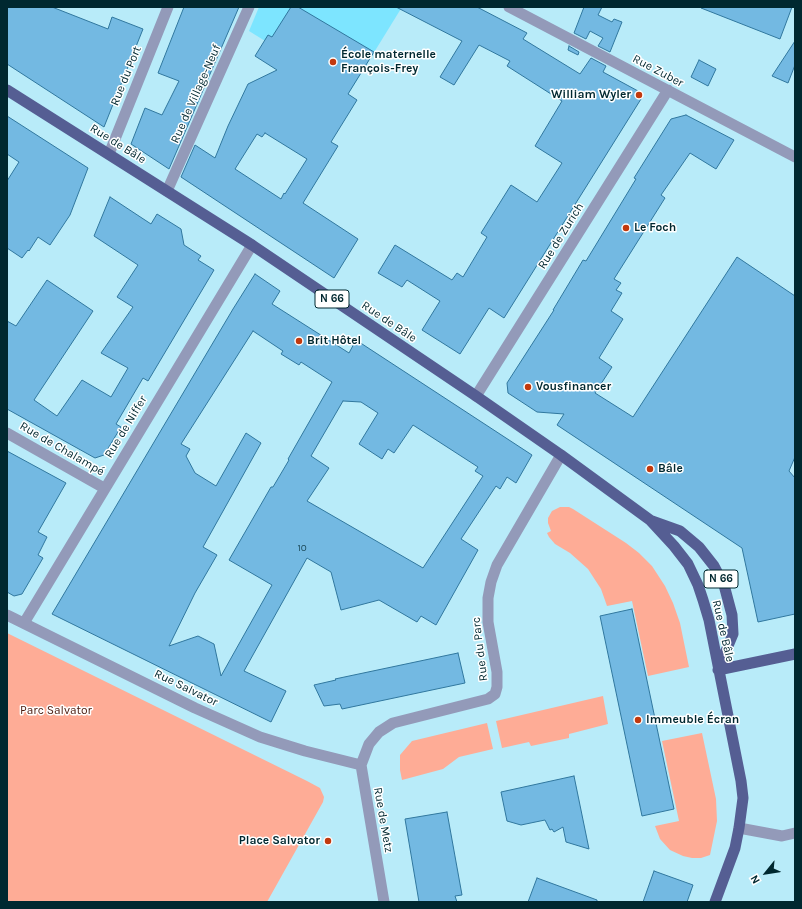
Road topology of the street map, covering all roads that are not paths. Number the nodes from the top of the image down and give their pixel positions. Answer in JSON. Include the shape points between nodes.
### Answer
{"nodes":[{"id":1,"x":168,"y":7,"type":"edge"},
{"id":2,"x":249,"y":7,"type":"edge"},
{"id":3,"x":509,"y":7,"type":"edge"},
{"id":4,"x":7,"y":90,"type":"edge"},
{"id":5,"x":668,"y":90,"type":"junction"},
{"id":6,"x":109,"y":154,"type":"junction"},
{"id":7,"x":795,"y":156,"type":"edge"},
{"id":8,"x":167,"y":191,"type":"junction"},
{"id":9,"x":252,"y":245,"type":"junction"},
{"id":10,"x":476,"y":396,"type":"junction"},
{"id":11,"x":7,"y":433,"type":"edge"},
{"id":12,"x":561,"y":455,"type":"junction"},
{"id":13,"x":104,"y":488,"type":"junction"},
{"id":14,"x":650,"y":520,"type":"junction"},
{"id":15,"x":7,"y":615,"type":"edge"},
{"id":16,"x":24,"y":623,"type":"junction"},
{"id":17,"x":795,"y":654,"type":"edge"},
{"id":18,"x":718,"y":670,"type":"junction"},
{"id":19,"x":361,"y":765,"type":"junction"},
{"id":20,"x":740,"y":828,"type":"junction"},
{"id":21,"x":795,"y":834,"type":"edge"},
{"id":22,"x":384,"y":902,"type":"edge"},
{"id":23,"x":715,"y":902,"type":"edge"}],
"edges":[{"from":1,"to":6,"type":"street","name":"Rue du Port"},
{"from":2,"to":8,"type":"street","name":"Rue de Village-Neuf"},
{"from":3,"to":5,"type":"street","name":"Rue Zuber"},
{"from":4,"to":6,"type":"main road","name":"Rue de Bâle","number":"N 66"},
{"from":5,"to":7,"type":"street","name":"Rue Zuber"},
{"from":5,"to":10,"type":"street","name":"Rue de Zurich"},
{"from":6,"to":8,"type":"main road","name":"Rue de Bâle","number":"N 66"},
{"from":8,"to":9,"type":"main road","name":"Rue de Bâle","number":"N 66"},
{"from":9,"to":10,"type":"main road","name":"Rue de Bâle","number":"N 66"},
{"from":9,"to":13,"type":"street","name":"Rue de Niffer"},
{"from":10,"to":12,"type":"main road","name":"Rue de Bâle","number":"N 66"},
{"from":11,"to":13,"type":"street","name":"Rue de Chalampé"},
{"from":12,"to":14,"type":"main road","name":"Rue de Bâle","number":"N 66"},
{"from":12,"to":19,"type":"street","name":"Rue du Parc","via":[[497,565],[491,582],[488,622],[497,672],[495,694],[488,699],[393,724],[379,732],[369,744]]},
{"from":13,"to":16,"type":"street","name":"Rue de Niffer"},
{"from":14,"to":18,"type":"main road","name":"Rue de Bâle","number":"N 66","via":[[688,564],[698,585],[709,620]]},
{"from":14,"to":18,"type":"main road","name":"Rue de Bâle","number":"N 66","via":[[680,531],[699,547],[714,566],[724,585],[732,615],[733,634]]},
{"from":15,"to":16,"type":"street","name":"Rue Salvator"},
{"from":16,"to":19,"type":"street","name":"Rue Salvator","via":[[260,738]]},
{"from":17,"to":18,"type":"main road"},
{"from":18,"to":20,"type":"main road","number":"N 66","via":[[741,781],[743,798]]},
{"from":19,"to":22,"type":"street","name":"Rue de Metz"},
{"from":20,"to":21,"type":"street","via":[[782,836]]},
{"from":20,"to":23,"type":"main road","number":"N 66"}]}
